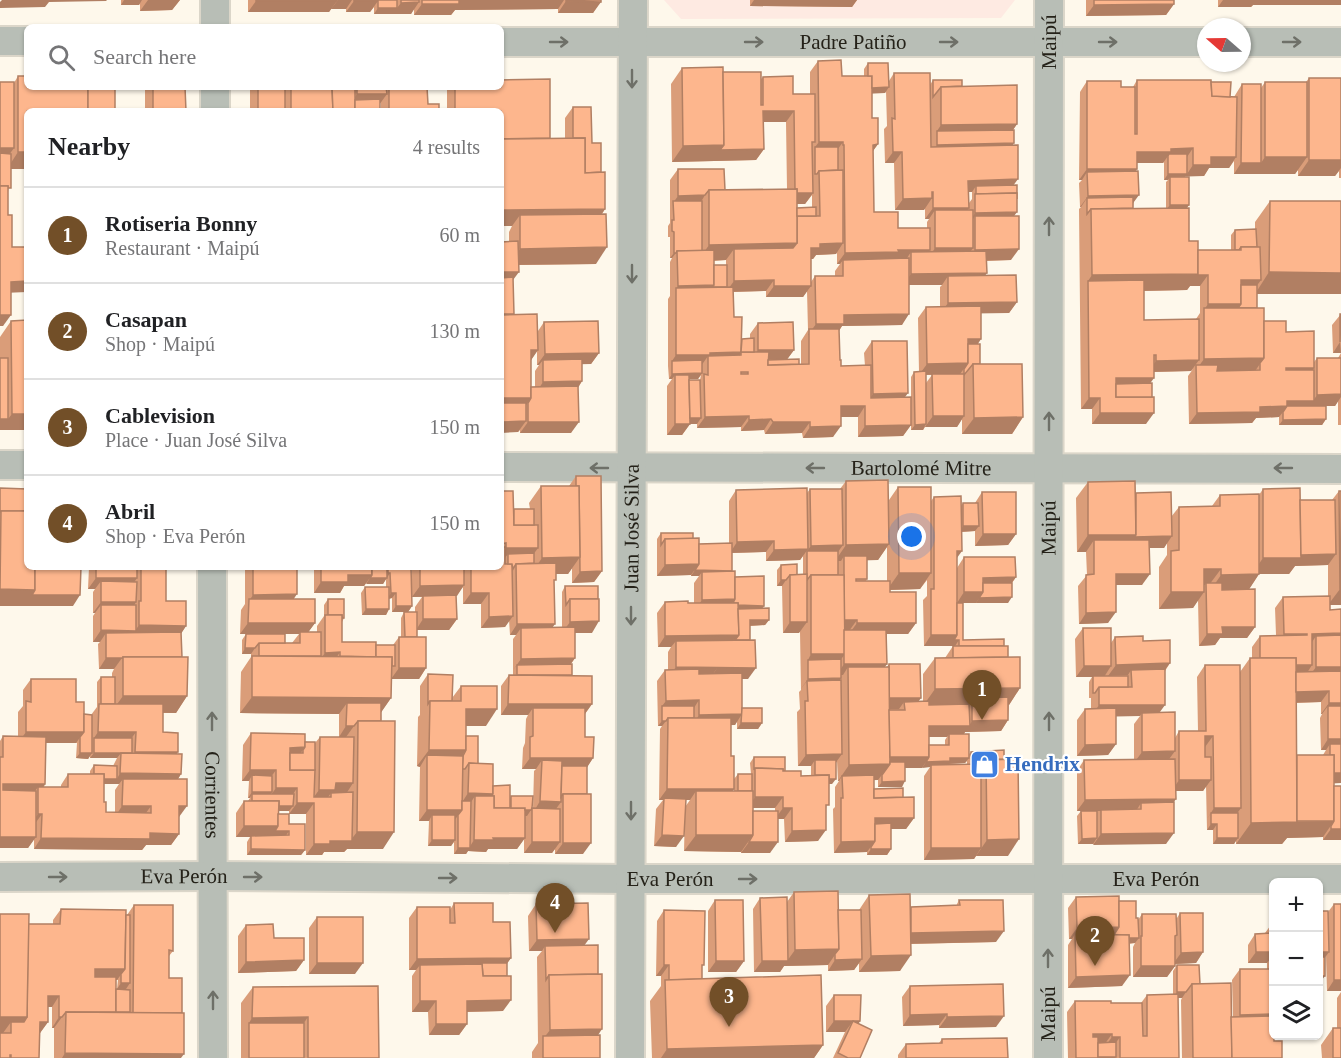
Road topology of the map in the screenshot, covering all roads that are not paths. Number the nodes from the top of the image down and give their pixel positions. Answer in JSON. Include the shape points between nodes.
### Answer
{"nodes":[{"id":1,"x":215,"y":0,"type":"edge"},
{"id":2,"x":633,"y":0,"type":"edge"},
{"id":3,"x":1049,"y":0,"type":"edge"},
{"id":4,"x":215,"y":24,"type":"edge"},
{"id":5,"x":0,"y":40,"type":"edge"},
{"id":6,"x":24,"y":40,"type":"edge"},
{"id":7,"x":504,"y":42,"type":"edge"},
{"id":8,"x":1049,"y":42,"type":"junction"},
{"id":9,"x":1197,"y":42,"type":"edge"},
{"id":10,"x":1251,"y":42,"type":"edge"},
{"id":11,"x":1341,"y":42,"type":"edge"},
{"id":12,"x":632,"y":43,"type":"junction"},
{"id":13,"x":215,"y":90,"type":"edge"},
{"id":14,"x":215,"y":108,"type":"edge"},
{"id":15,"x":0,"y":465,"type":"edge"},
{"id":16,"x":24,"y":465,"type":"edge"},
{"id":17,"x":504,"y":467,"type":"edge"},
{"id":18,"x":632,"y":468,"type":"junction"},
{"id":19,"x":1049,"y":468,"type":"junction"},
{"id":20,"x":1341,"y":469,"type":"edge"},
{"id":21,"x":212,"y":570,"type":"edge"},
{"id":22,"x":213,"y":876,"type":"junction"},
{"id":23,"x":0,"y":877,"type":"edge"},
{"id":24,"x":1048,"y":878,"type":"junction"},
{"id":25,"x":630,"y":879,"type":"junction"},
{"id":26,"x":1341,"y":879,"type":"edge"},
{"id":27,"x":213,"y":1058,"type":"edge"},
{"id":28,"x":630,"y":1058,"type":"edge"},
{"id":29,"x":1048,"y":1058,"type":"edge"}],
"edges":[{"from":1,"to":4,"type":"street"},
{"from":2,"to":12,"type":"street","name":"Juan José Silva"},
{"from":3,"to":8,"type":"street","name":"Maipú"},
{"from":5,"to":6,"type":"street"},
{"from":7,"to":12,"type":"street","name":"Padre Patiño","one_way":true},
{"from":8,"to":9,"type":"street","name":"Padre Patiño","one_way":true},
{"from":12,"to":8,"type":"street","name":"Padre Patiño","one_way":true},
{"from":19,"to":8,"type":"street","name":"Maipú","one_way":true},
{"from":10,"to":11,"type":"street","one_way":true},
{"from":12,"to":18,"type":"street","name":"Juan José Silva","one_way":true},
{"from":13,"to":14,"type":"street"},
{"from":15,"to":16,"type":"street"},
{"from":18,"to":17,"type":"street","name":"Bartolomé Mitre","one_way":true},
{"from":19,"to":18,"type":"street","name":"Bartolomé Mitre","one_way":true},
{"from":18,"to":25,"type":"street","name":"Juan José Silva","one_way":true},
{"from":20,"to":19,"type":"street","name":"Bartolomé Mitre","one_way":true},
{"from":24,"to":19,"type":"street","name":"Maipú","one_way":true},
{"from":22,"to":21,"type":"street","name":"Corrientes","one_way":true},
{"from":23,"to":22,"type":"street","name":"Eva Perón","one_way":true},
{"from":22,"to":25,"type":"street","name":"Eva Perón","one_way":true},
{"from":27,"to":22,"type":"street","name":"Corrientes","one_way":true},
{"from":25,"to":24,"type":"street","name":"Eva Perón","one_way":true},
{"from":24,"to":26,"type":"street","name":"Eva Perón"},
{"from":29,"to":24,"type":"street","name":"Maipú","one_way":true},
{"from":25,"to":28,"type":"street","name":"Juan José Silva"}]}
